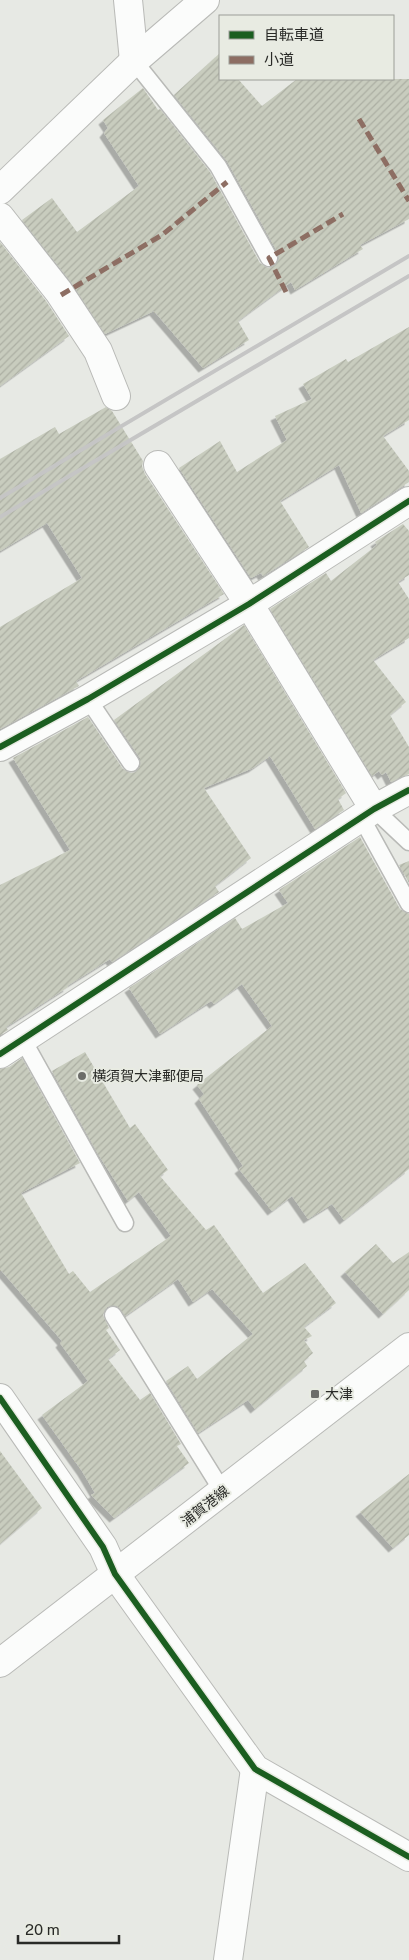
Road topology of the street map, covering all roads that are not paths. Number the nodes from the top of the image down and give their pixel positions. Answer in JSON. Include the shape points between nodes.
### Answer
{"nodes":[{"id":1,"x":128,"y":0,"type":"edge"},
{"id":2,"x":205,"y":0,"type":"edge"},
{"id":3,"x":134,"y":61,"type":"junction"},
{"id":4,"x":0,"y":190,"type":"edge"},
{"id":5,"x":0,"y":217,"type":"edge"},
{"id":6,"x":269,"y":258,"type":"dead end"},
{"id":7,"x":116,"y":396,"type":"dead end"},
{"id":8,"x":158,"y":464,"type":"dead end"},
{"id":9,"x":409,"y":501,"type":"edge"},
{"id":10,"x":250,"y":604,"type":"junction"},
{"id":11,"x":88,"y":699,"type":"junction"},
{"id":12,"x":0,"y":747,"type":"edge"},
{"id":13,"x":131,"y":763,"type":"dead end"},
{"id":14,"x":409,"y":790,"type":"edge"},
{"id":15,"x":368,"y":813,"type":"junction"},
{"id":16,"x":409,"y":842,"type":"edge"},
{"id":17,"x":409,"y":904,"type":"edge"},
{"id":18,"x":11,"y":1047,"type":"edge"},
{"id":19,"x":125,"y":1222,"type":"dead end"},
{"id":20,"x":113,"y":1315,"type":"dead end"},
{"id":21,"x":409,"y":1347,"type":"edge"},
{"id":22,"x":0,"y":1398,"type":"edge"},
{"id":23,"x":222,"y":1492,"type":"junction"},
{"id":24,"x":115,"y":1574,"type":"junction"},
{"id":25,"x":0,"y":1663,"type":"edge"},
{"id":26,"x":255,"y":1769,"type":"junction"},
{"id":27,"x":409,"y":1857,"type":"edge"},
{"id":28,"x":228,"y":1960,"type":"edge"}],
"edges":[{"from":1,"to":3,"type":"street"},
{"from":2,"to":3,"type":"street"},
{"from":3,"to":4,"type":"street"},
{"from":3,"to":6,"type":"lane","via":[[218,166]]},
{"from":5,"to":7,"type":"street","via":[[59,292],[98,351]]},
{"from":8,"to":10,"type":"street"},
{"from":9,"to":10,"type":"street"},
{"from":10,"to":11,"type":"street"},
{"from":10,"to":15,"type":"street"},
{"from":11,"to":12,"type":"street"},
{"from":11,"to":13,"type":"lane"},
{"from":14,"to":15,"type":"street"},
{"from":15,"to":16,"type":"lane"},
{"from":15,"to":17,"type":"lane"},
{"from":15,"to":18,"type":"street"},
{"from":18,"to":19,"type":"lane"},
{"from":20,"to":23,"type":"lane"},
{"from":21,"to":23,"type":"street","name":"浦賀港線"},
{"from":22,"to":24,"type":"street","via":[[103,1547]]},
{"from":23,"to":24,"type":"street","name":"浦賀港線"},
{"from":24,"to":25,"type":"street","name":"浦賀港線"},
{"from":24,"to":26,"type":"street"},
{"from":26,"to":27,"type":"street"},
{"from":26,"to":28,"type":"street"}]}
